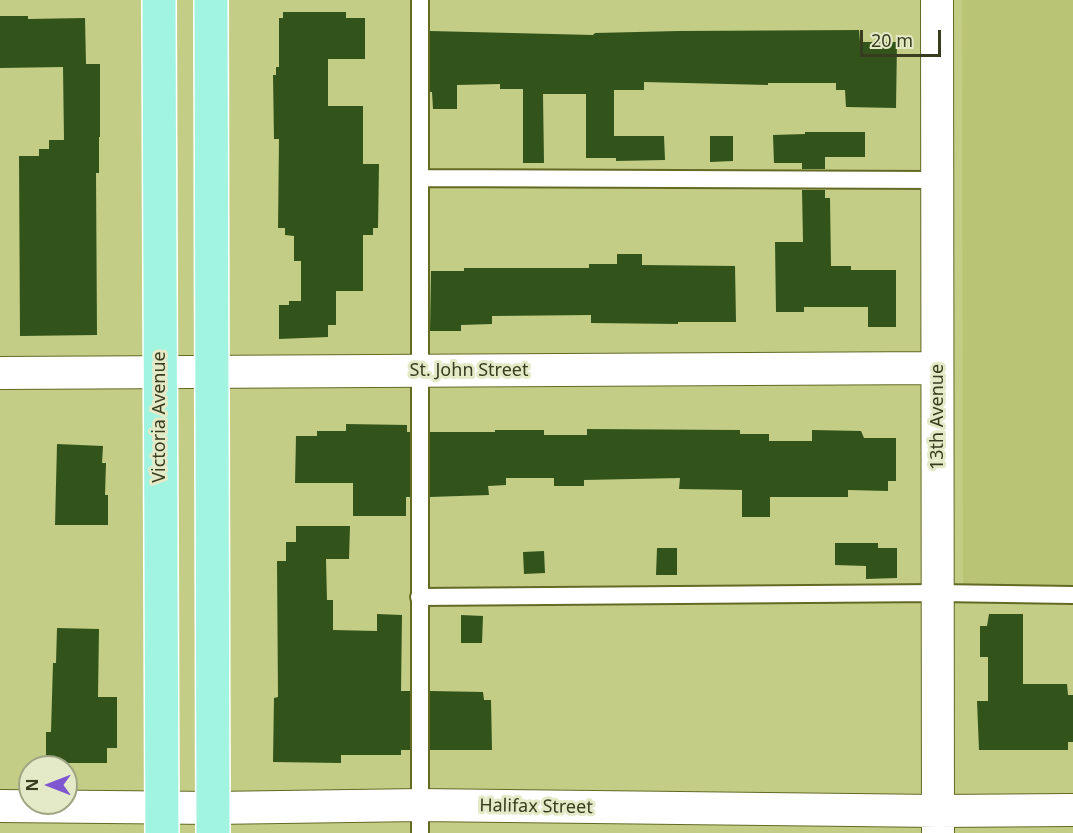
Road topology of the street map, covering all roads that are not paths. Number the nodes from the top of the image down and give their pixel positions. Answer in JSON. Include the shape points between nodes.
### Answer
{"nodes":[{"id":1,"x":159,"y":0,"type":"edge"},
{"id":2,"x":211,"y":0,"type":"edge"},
{"id":3,"x":420,"y":0,"type":"edge"},
{"id":4,"x":938,"y":0,"type":"edge"},
{"id":5,"x":420,"y":178,"type":"junction"},
{"id":6,"x":938,"y":180,"type":"junction"},
{"id":7,"x":938,"y":368,"type":"junction"},
{"id":8,"x":420,"y":371,"type":"junction"},
{"id":9,"x":159,"y":372,"type":"junction"},
{"id":10,"x":211,"y":372,"type":"junction"},
{"id":11,"x":0,"y":373,"type":"edge"},
{"id":12,"x":938,"y":593,"type":"junction"},
{"id":13,"x":1073,"y":595,"type":"edge"},
{"id":14,"x":419,"y":597,"type":"junction"},
{"id":15,"x":0,"y":806,"type":"edge"},
{"id":16,"x":1073,"y":810,"type":"edge"},
{"id":17,"x":420,"y":819,"type":"edge"},
{"id":18,"x":162,"y":820,"type":"edge"},
{"id":19,"x":213,"y":820,"type":"edge"},
{"id":20,"x":938,"y":822,"type":"edge"}],
"edges":[{"from":1,"to":9,"type":"main road","name":"Victoria Avenue"},
{"from":2,"to":10,"type":"main road"},
{"from":3,"to":5,"type":"lane"},
{"from":4,"to":6,"type":"street","name":"13th Avenue"},
{"from":5,"to":6,"type":"lane"},
{"from":5,"to":8,"type":"lane"},
{"from":6,"to":7,"type":"street","name":"13th Avenue"},
{"from":7,"to":8,"type":"street","name":"St. John Street"},
{"from":7,"to":12,"type":"street","name":"13th Avenue"},
{"from":8,"to":10,"type":"street","name":"St. John Street"},
{"from":8,"to":14,"type":"lane"},
{"from":9,"to":10,"type":"street","name":"St. John Street"},
{"from":9,"to":11,"type":"street","name":"St. John Street"},
{"from":9,"to":18,"type":"main road","name":"Victoria Avenue"},
{"from":10,"to":19,"type":"main road"},
{"from":12,"to":13,"type":"lane"},
{"from":12,"to":14,"type":"lane"},
{"from":12,"to":20,"type":"street","name":"13th Avenue"},
{"from":14,"to":17,"type":"lane"},
{"from":15,"to":18,"type":"street","name":"Halifax Street"},
{"from":16,"to":20,"type":"street","name":"Halifax Street"},
{"from":17,"to":19,"type":"street","name":"Halifax Street"},
{"from":17,"to":20,"type":"street","name":"Halifax Street"},
{"from":18,"to":19,"type":"street","name":"Halifax Street"}]}
